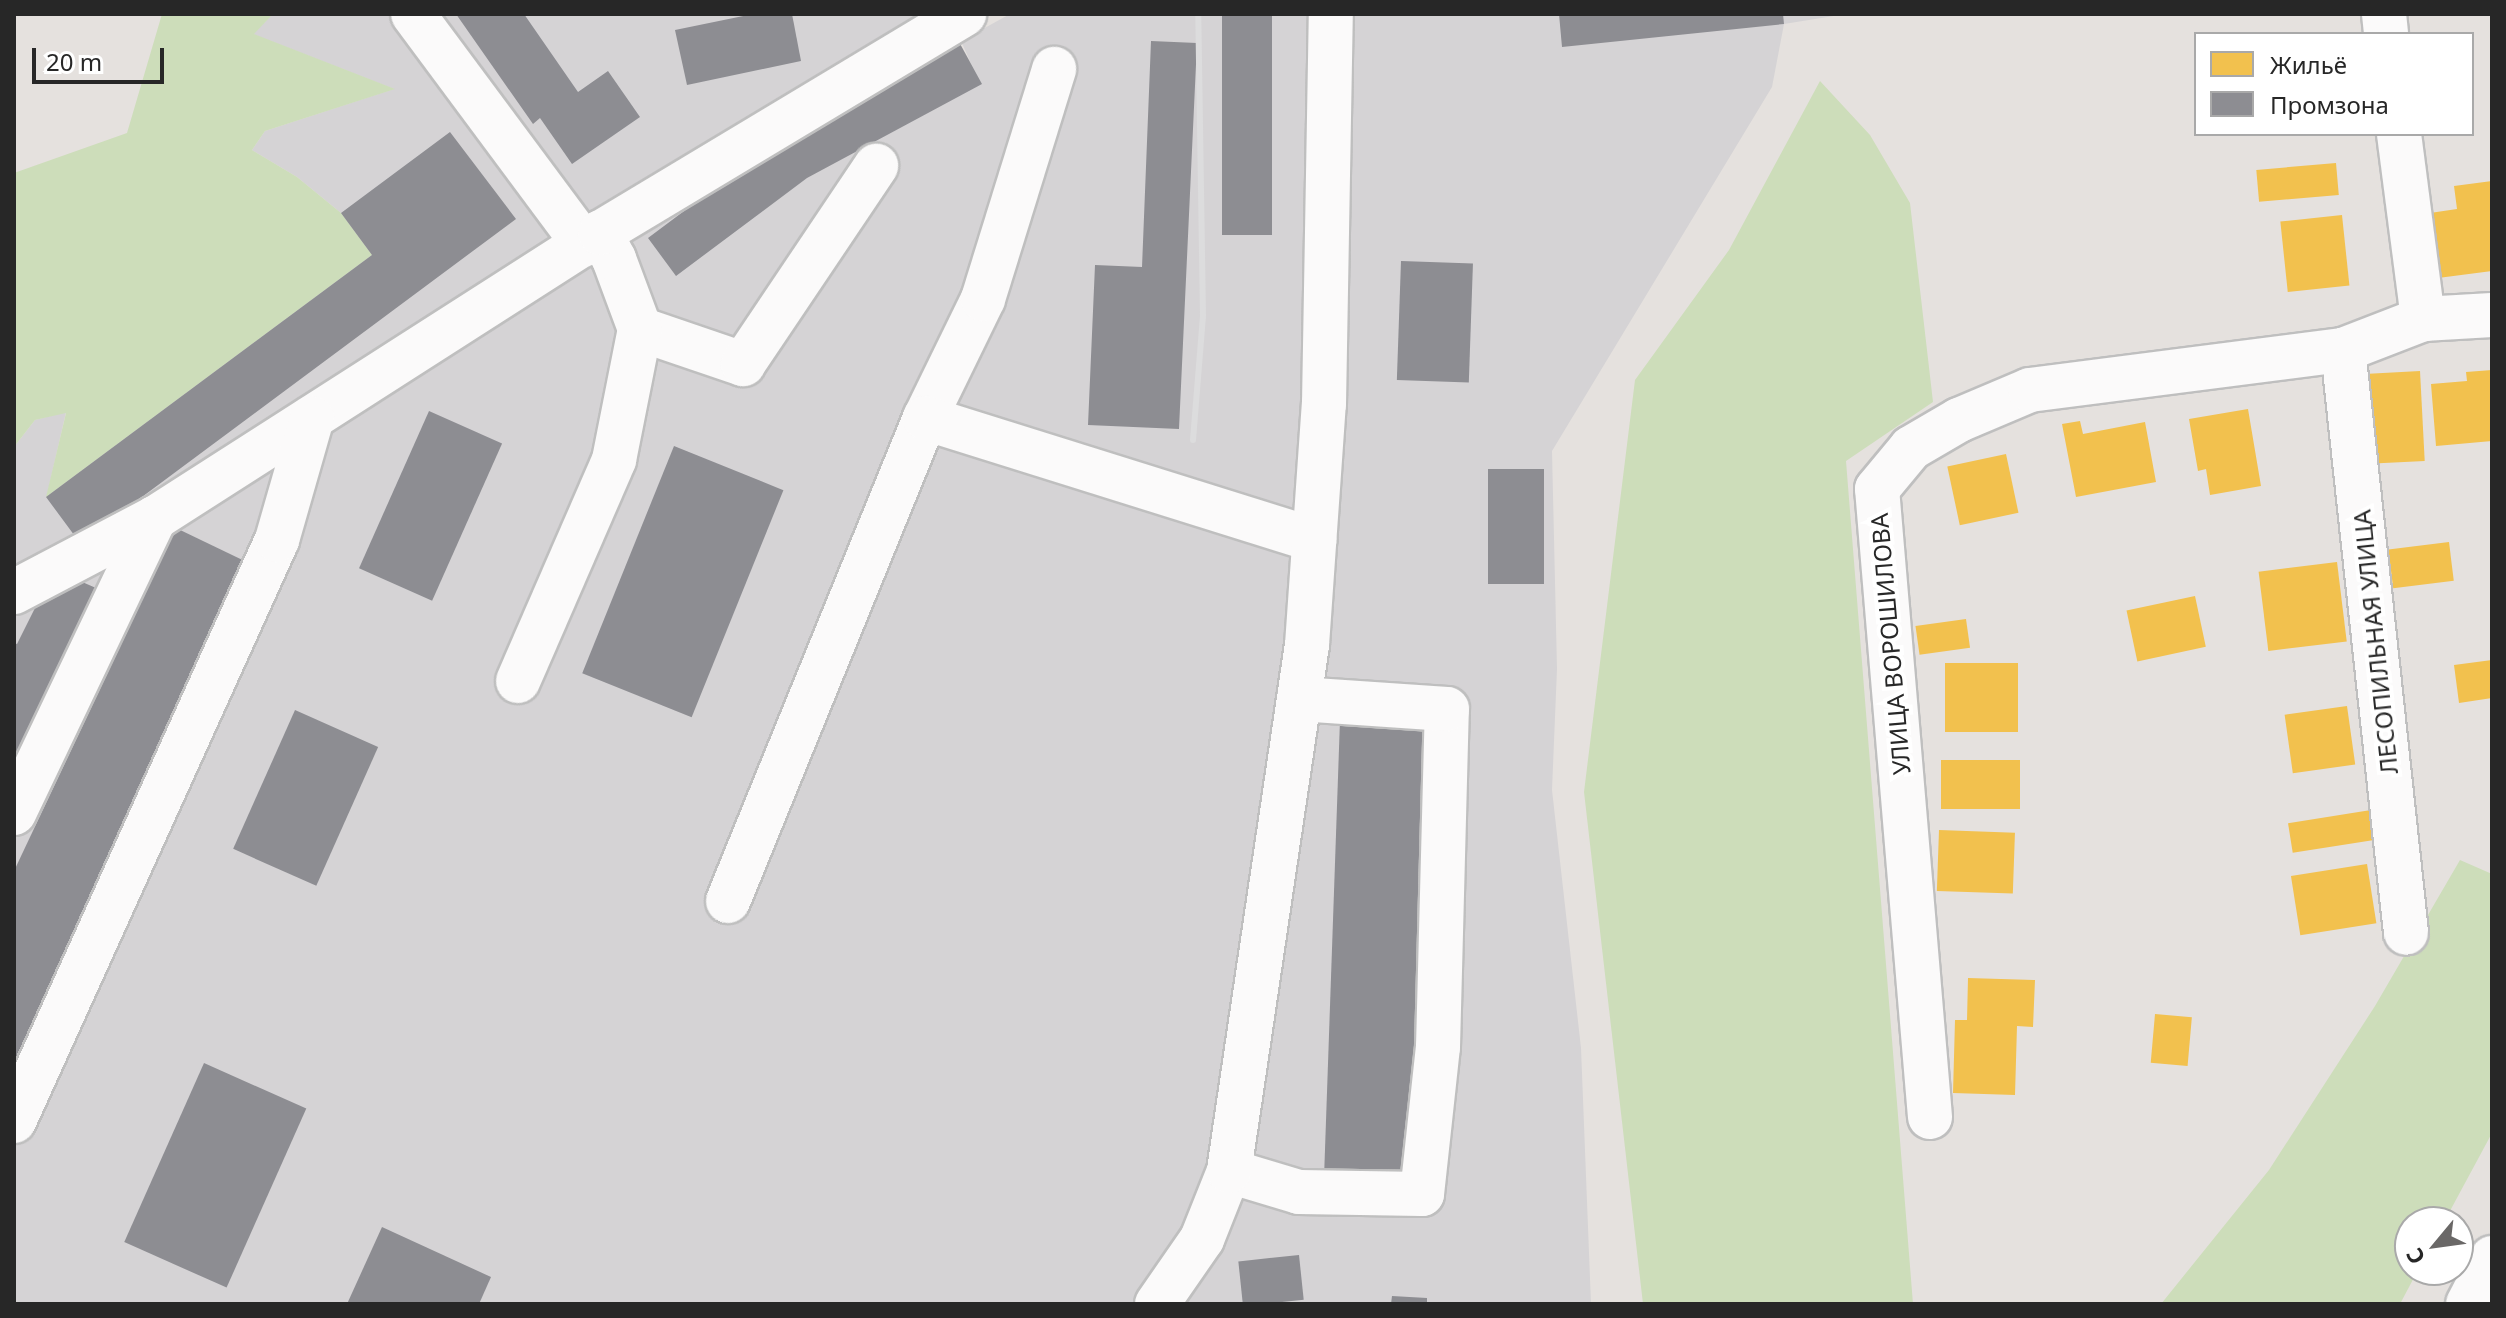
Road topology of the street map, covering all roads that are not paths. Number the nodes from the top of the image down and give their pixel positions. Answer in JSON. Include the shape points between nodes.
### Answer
{"nodes":[{"id":1,"x":413,"y":14,"type":"edge"},
{"id":2,"x":964,"y":14,"type":"edge"},
{"id":3,"x":1331,"y":14,"type":"edge"},
{"id":4,"x":1054,"y":69,"type":"dead end"},
{"id":5,"x":2399,"y":136,"type":"edge"},
{"id":6,"x":876,"y":166,"type":"dead end"},
{"id":7,"x":592,"y":239,"type":"junction"},
{"id":8,"x":2492,"y":315,"type":"edge"},
{"id":9,"x":2423,"y":319,"type":"junction"},
{"id":10,"x":640,"y":329,"type":"junction"},
{"id":11,"x":2343,"y":350,"type":"junction"},
{"id":12,"x":312,"y":418,"type":"junction"},
{"id":13,"x":925,"y":418,"type":"junction"},
{"id":14,"x":155,"y":518,"type":"junction"},
{"id":15,"x":1314,"y":540,"type":"junction"},
{"id":16,"x":14,"y":592,"type":"edge"},
{"id":17,"x":518,"y":681,"type":"dead end"},
{"id":18,"x":1299,"y":699,"type":"junction"},
{"id":19,"x":14,"y":813,"type":"edge"},
{"id":20,"x":728,"y":901,"type":"dead end"},
{"id":21,"x":2406,"y":933,"type":"dead end"},
{"id":22,"x":1930,"y":1117,"type":"dead end"},
{"id":23,"x":14,"y":1121,"type":"edge"},
{"id":24,"x":1229,"y":1171,"type":"junction"},
{"id":25,"x":1202,"y":1239,"type":"junction"},
{"id":26,"x":2492,"y":1258,"type":"edge"},
{"id":27,"x":1157,"y":1304,"type":"edge"},
{"id":28,"x":1188,"y":1304,"type":"edge"},
{"id":29,"x":2468,"y":1304,"type":"edge"}],
"edges":[{"from":1,"to":7,"type":"street"},
{"from":2,"to":7,"type":"street"},
{"from":3,"to":15,"type":"street","via":[[1324,404]]},
{"from":4,"to":13,"type":"street","via":[[983,299]]},
{"from":5,"to":9,"type":"street"},
{"from":6,"to":10,"type":"street","via":[[743,364]]},
{"from":7,"to":10,"type":"street","via":[[614,259]]},
{"from":7,"to":12,"type":"street"},
{"from":8,"to":9,"type":"street","name":"УЛИЦА ВОРОШИЛОВА"},
{"from":9,"to":11,"type":"street","name":"УЛИЦА ВОРОШИЛОВА"},
{"from":10,"to":17,"type":"street","via":[[614,460]]},
{"from":11,"to":21,"type":"street","name":"ЛЕСОПИЛЬНАЯ УЛИЦА"},
{"from":11,"to":22,"type":"street","name":"УЛИЦА ВОРОШИЛОВА","via":[[2030,390],[1959,420],[1911,448],[1877,489]]},
{"from":12,"to":14,"type":"street"},
{"from":12,"to":23,"type":"street","via":[[277,540]]},
{"from":13,"to":15,"type":"street"},
{"from":13,"to":20,"type":"street"},
{"from":14,"to":16,"type":"street"},
{"from":14,"to":19,"type":"street"},
{"from":15,"to":18,"type":"street"},
{"from":18,"to":24,"type":"street"},
{"from":18,"to":24,"type":"street","via":[[1447,709],[1438,1047],[1422,1194],[1299,1192]]},
{"from":24,"to":25,"type":"street"},
{"from":25,"to":27,"type":"street"},
{"from":25,"to":28,"type":"street"},
{"from":26,"to":29,"type":"street"}]}
